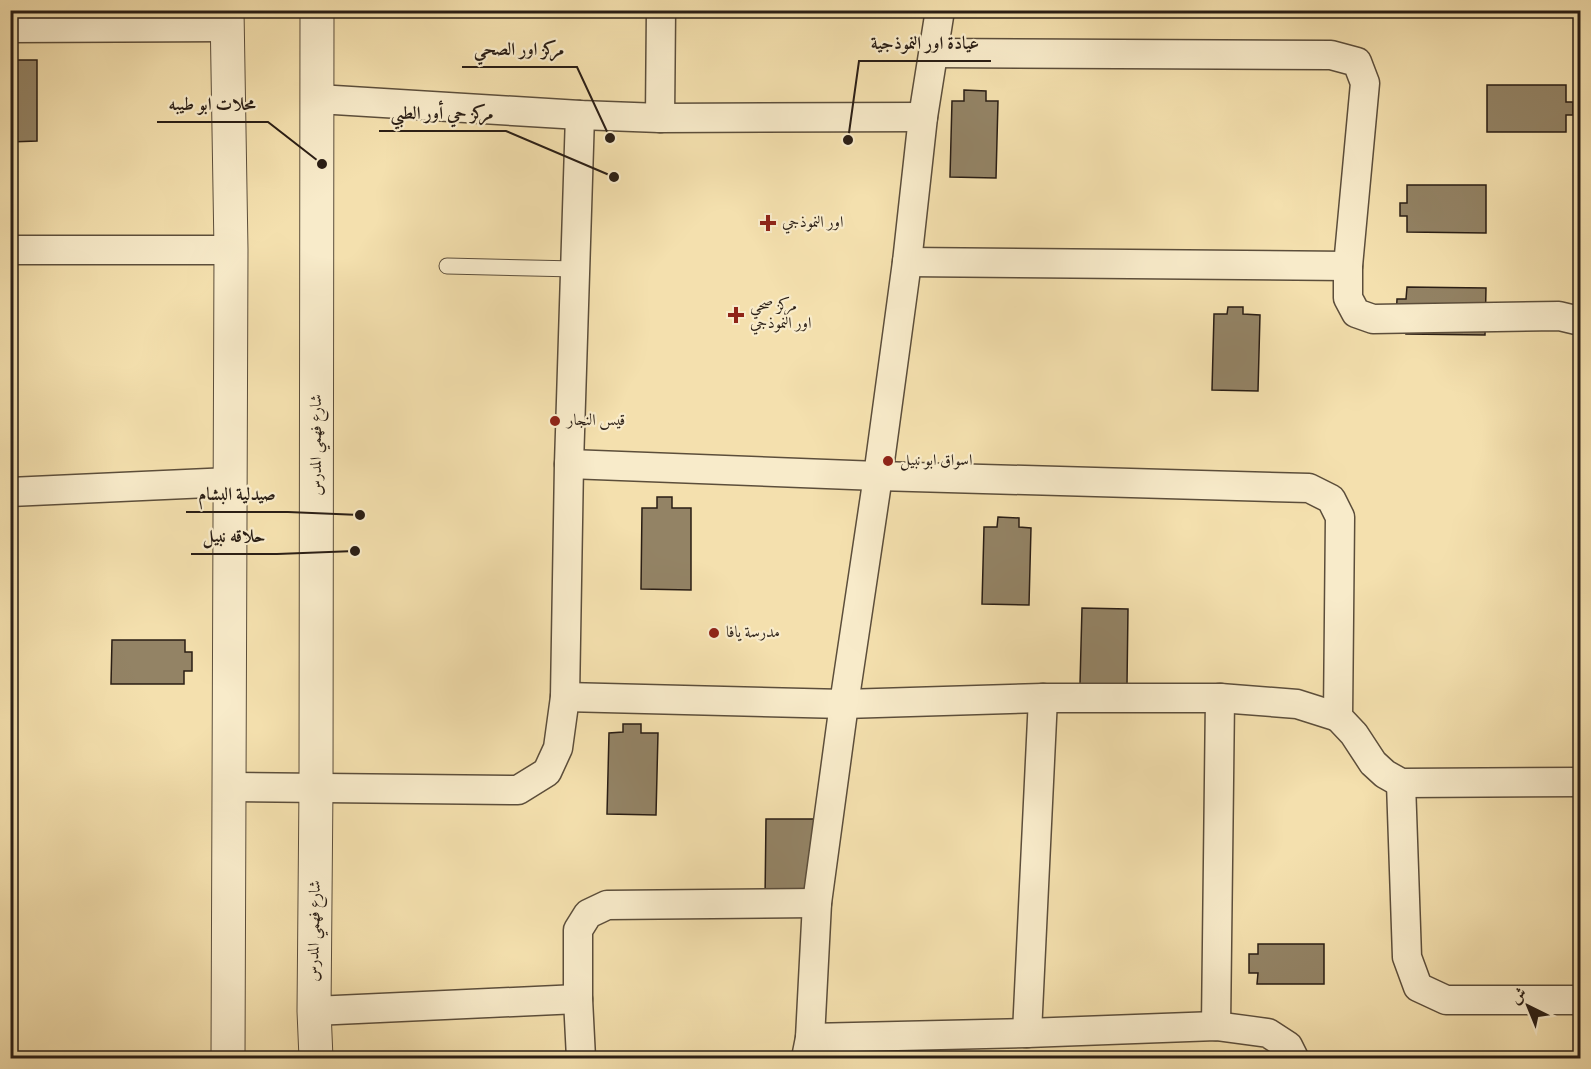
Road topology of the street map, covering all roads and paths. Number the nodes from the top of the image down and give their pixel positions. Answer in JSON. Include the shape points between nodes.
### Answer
{"nodes":[{"id":1,"x":317,"y":10,"type":"edge"},
{"id":2,"x":662,"y":10,"type":"edge"},
{"id":3,"x":940,"y":10,"type":"edge"},
{"id":4,"x":227,"y":19,"type":"edge"},
{"id":5,"x":10,"y":28,"type":"edge"},
{"id":6,"x":934,"y":53,"type":"junction"},
{"id":7,"x":318,"y":99,"type":"junction"},
{"id":8,"x":580,"y":115,"type":"junction"},
{"id":9,"x":923,"y":117,"type":"junction"},
{"id":10,"x":660,"y":118,"type":"junction"},
{"id":11,"x":10,"y":250,"type":"edge"},
{"id":12,"x":231,"y":250,"type":"junction"},
{"id":13,"x":907,"y":262,"type":"junction"},
{"id":14,"x":447,"y":266,"type":"dead end"},
{"id":15,"x":1348,"y":266,"type":"junction"},
{"id":16,"x":576,"y":269,"type":"junction"},
{"id":17,"x":1581,"y":321,"type":"edge"},
{"id":18,"x":569,"y":464,"type":"junction"},
{"id":19,"x":878,"y":476,"type":"junction"},
{"id":20,"x":230,"y":482,"type":"junction"},
{"id":21,"x":10,"y":492,"type":"edge"},
{"id":22,"x":565,"y":697,"type":"junction"},
{"id":23,"x":1043,"y":698,"type":"junction"},
{"id":24,"x":1220,"y":698,"type":"junction"},
{"id":25,"x":844,"y":704,"type":"junction"},
{"id":26,"x":1338,"y":717,"type":"junction"},
{"id":27,"x":1581,"y":782,"type":"edge"},
{"id":28,"x":1401,"y":783,"type":"junction"},
{"id":29,"x":229,"y":787,"type":"junction"},
{"id":30,"x":316,"y":787,"type":"junction"},
{"id":31,"x":817,"y":903,"type":"junction"},
{"id":32,"x":578,"y":999,"type":"junction"},
{"id":33,"x":1581,"y":1000,"type":"edge"},
{"id":34,"x":314,"y":1011,"type":"junction"},
{"id":35,"x":1216,"y":1026,"type":"junction"},
{"id":36,"x":1028,"y":1033,"type":"junction"},
{"id":37,"x":808,"y":1048,"type":"edge"},
{"id":38,"x":228,"y":1059,"type":"edge"},
{"id":39,"x":316,"y":1059,"type":"edge"},
{"id":40,"x":581,"y":1059,"type":"edge"},
{"id":41,"x":1294,"y":1059,"type":"edge"}],
"edges":[{"from":1,"to":7,"type":"street","name":"شارع فهمي المدرس"},
{"from":2,"to":10,"type":"street"},
{"from":3,"to":6,"type":"street"},
{"from":4,"to":5,"type":"street"},
{"from":4,"to":12,"type":"street"},
{"from":6,"to":9,"type":"street"},
{"from":6,"to":15,"type":"street","via":[[1331,55],[1357,62],[1365,83]]},
{"from":7,"to":8,"type":"street"},
{"from":7,"to":30,"type":"street","name":"شارع فهمي المدرس"},
{"from":8,"to":10,"type":"street"},
{"from":8,"to":16,"type":"street"},
{"from":9,"to":10,"type":"street"},
{"from":9,"to":13,"type":"street"},
{"from":11,"to":12,"type":"street"},
{"from":12,"to":20,"type":"street"},
{"from":13,"to":15,"type":"street"},
{"from":13,"to":19,"type":"street"},
{"from":14,"to":16,"type":"lane"},
{"from":15,"to":17,"type":"street","via":[[1348,298],[1356,313],[1373,319],[1559,316]]},
{"from":16,"to":18,"type":"street"},
{"from":18,"to":19,"type":"street"},
{"from":18,"to":22,"type":"street"},
{"from":19,"to":25,"type":"street"},
{"from":19,"to":26,"type":"street","via":[[1309,488],[1331,499],[1340,517]]},
{"from":20,"to":21,"type":"street"},
{"from":20,"to":29,"type":"street"},
{"from":22,"to":25,"type":"street"},
{"from":22,"to":30,"type":"street","via":[[558,748],[547,772],[519,790]]},
{"from":23,"to":24,"type":"street"},
{"from":23,"to":25,"type":"street"},
{"from":23,"to":36,"type":"street"},
{"from":24,"to":26,"type":"street","via":[[1297,704]]},
{"from":24,"to":35,"type":"street"},
{"from":25,"to":31,"type":"street"},
{"from":26,"to":28,"type":"street","via":[[1373,763]]},
{"from":27,"to":28,"type":"street"},
{"from":28,"to":33,"type":"street","via":[[1407,957],[1418,987],[1446,1000]]},
{"from":29,"to":30,"type":"street"},
{"from":29,"to":38,"type":"street"},
{"from":30,"to":34,"type":"street","name":"شارع فهمي المدرس"},
{"from":31,"to":32,"type":"street","via":[[607,905],[588,914],[578,930]]},
{"from":31,"to":37,"type":"street"},
{"from":32,"to":34,"type":"street"},
{"from":32,"to":40,"type":"street"},
{"from":34,"to":39,"type":"street","name":"شارع فهمي المدرس"},
{"from":35,"to":36,"type":"street"},
{"from":35,"to":41,"type":"street","via":[[1268,1033],[1288,1046]]},
{"from":36,"to":37,"type":"street"}]}
